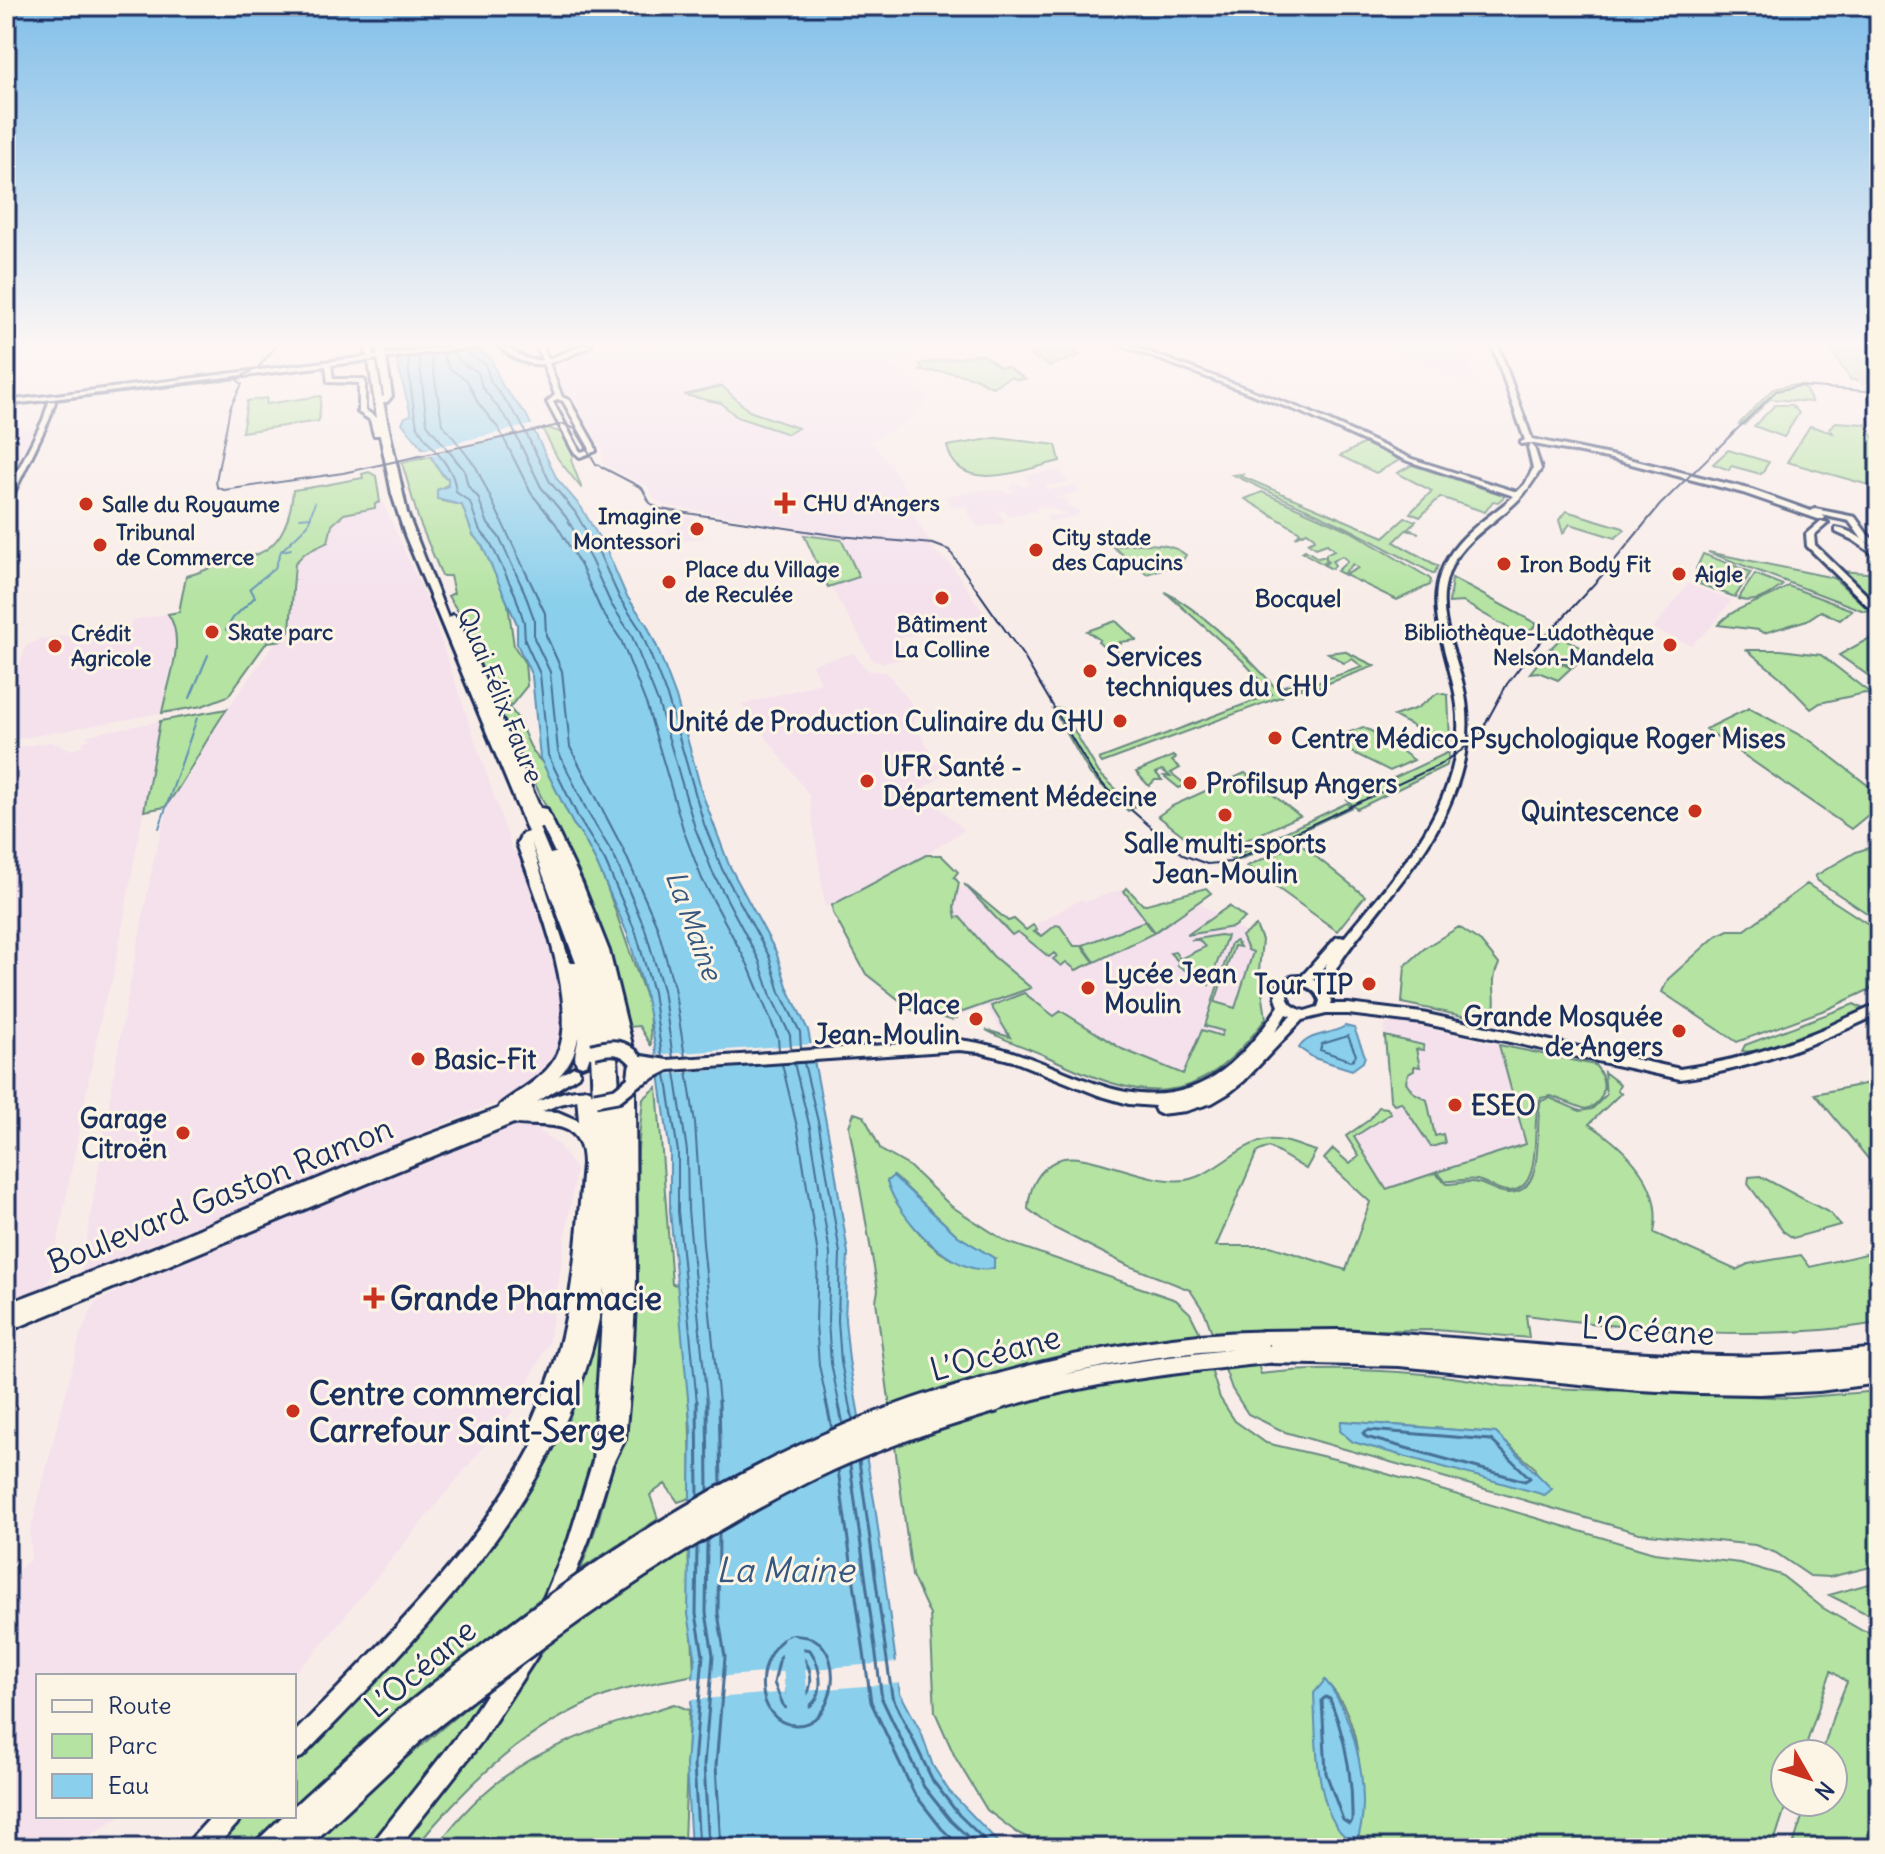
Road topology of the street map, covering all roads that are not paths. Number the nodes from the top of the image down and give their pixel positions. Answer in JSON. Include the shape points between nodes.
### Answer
{"nodes":[{"id":1,"x":40,"y":432,"type":"edge"},
{"id":2,"x":380,"y":432,"type":"edge"},
{"id":3,"x":382,"y":432,"type":"edge"},
{"id":4,"x":391,"y":432,"type":"edge"},
{"id":5,"x":566,"y":432,"type":"edge"},
{"id":6,"x":584,"y":432,"type":"edge"},
{"id":7,"x":1350,"y":432,"type":"edge"},
{"id":8,"x":1527,"y":432,"type":"edge"},
{"id":9,"x":382,"y":436,"type":"junction"},
{"id":10,"x":1532,"y":444,"type":"junction"},
{"id":11,"x":1518,"y":495,"type":"junction"},
{"id":12,"x":6,"y":501,"type":"edge"},
{"id":13,"x":1828,"y":522,"type":"junction"},
{"id":14,"x":1858,"y":529,"type":"junction"},
{"id":15,"x":1879,"y":548,"type":"edge"},
{"id":16,"x":1879,"y":556,"type":"edge"},
{"id":17,"x":1879,"y":612,"type":"edge"},
{"id":18,"x":1451,"y":669,"type":"junction"},
{"id":19,"x":518,"y":788,"type":"junction"},
{"id":20,"x":527,"y":837,"type":"junction"},
{"id":21,"x":1305,"y":980,"type":"junction"},
{"id":22,"x":1323,"y":993,"type":"junction"},
{"id":23,"x":1285,"y":1006,"type":"junction"},
{"id":24,"x":1323,"y":1009,"type":"junction"},
{"id":25,"x":1879,"y":1009,"type":"edge"},
{"id":26,"x":1300,"y":1015,"type":"junction"},
{"id":27,"x":1403,"y":1015,"type":"junction"},
{"id":28,"x":972,"y":1046,"type":"junction"},
{"id":29,"x":595,"y":1048,"type":"junction"},
{"id":30,"x":637,"y":1061,"type":"junction"},
{"id":31,"x":574,"y":1072,"type":"junction"},
{"id":32,"x":630,"y":1086,"type":"junction"},
{"id":33,"x":587,"y":1096,"type":"junction"},
{"id":34,"x":510,"y":1113,"type":"junction"},
{"id":35,"x":456,"y":1131,"type":"junction"},
{"id":36,"x":590,"y":1148,"type":"junction"},
{"id":37,"x":392,"y":1169,"type":"junction"},
{"id":38,"x":6,"y":1311,"type":"edge"},
{"id":39,"x":6,"y":1325,"type":"edge"},
{"id":40,"x":1267,"y":1347,"type":"junction"},
{"id":41,"x":1879,"y":1357,"type":"edge"},
{"id":42,"x":1879,"y":1374,"type":"edge"},
{"id":43,"x":603,"y":1461,"type":"junction"},
{"id":44,"x":509,"y":1497,"type":"junction"},
{"id":45,"x":410,"y":1726,"type":"junction"},
{"id":46,"x":296,"y":1747,"type":"edge"},
{"id":47,"x":227,"y":1818,"type":"edge"},
{"id":48,"x":198,"y":1848,"type":"edge"},
{"id":49,"x":266,"y":1848,"type":"edge"},
{"id":50,"x":289,"y":1848,"type":"edge"},
{"id":51,"x":383,"y":1848,"type":"edge"}],
"edges":[{"from":1,"to":12,"type":"main road"},
{"from":2,"to":9,"type":"highway"},
{"from":3,"to":9,"type":"highway","name":"Quai Félix Faure"},
{"from":4,"to":19,"type":"highway","name":"Quai Félix Faure","via":[[406,498]]},
{"from":5,"to":6,"type":"main road","via":[[580,455],[591,453],[593,447]]},
{"from":7,"to":11,"type":"main road","via":[[1415,462]]},
{"from":8,"to":10,"type":"main road"},
{"from":9,"to":19,"type":"highway","name":"Quai Félix Faure","via":[[402,512]]},
{"from":10,"to":11,"type":"main road","via":[[1537,469]]},
{"from":10,"to":13,"type":"main road","via":[[1680,473]]},
{"from":11,"to":18,"type":"main road","via":[[1461,543],[1446,569],[1440,605]]},
{"from":13,"to":14,"type":"main road"},
{"from":13,"to":14,"type":"main road","via":[[1849,518]]},
{"from":13,"to":16,"type":"main road"},
{"from":13,"to":17,"type":"main road","via":[[1812,532],[1810,542]]},
{"from":14,"to":15,"type":"main road"},
{"from":18,"to":21,"type":"main road","via":[[1458,733],[1439,805]]},
{"from":18,"to":22,"type":"main road","via":[[1459,687],[1463,733],[1453,785],[1424,843],[1325,975]]},
{"from":19,"to":20,"type":"highway","via":[[513,804]]},
{"from":19,"to":29,"type":"highway","name":"Quai Félix Faure","via":[[591,952]]},
{"from":19,"to":30,"type":"highway","via":[[538,802],[575,883],[602,951],[617,1020]]},
{"from":20,"to":29,"type":"highway","via":[[574,973],[586,1041]]},
{"from":20,"to":34,"type":"highway","via":[[524,844],[564,969],[572,1032],[556,1070]]},
{"from":21,"to":22,"type":"main road"},
{"from":21,"to":23,"type":"main road","via":[[1283,986]]},
{"from":22,"to":24,"type":"main road"},
{"from":22,"to":27,"type":"main road"},
{"from":23,"to":26,"type":"main road"},
{"from":23,"to":28,"type":"main road","via":[[1251,1055],[1224,1080],[1165,1101],[1122,1098],[1026,1058]]},
{"from":24,"to":26,"type":"main road"},
{"from":24,"to":27,"type":"main road"},
{"from":25,"to":27,"type":"main road","via":[[1744,1060],[1680,1074]]},
{"from":26,"to":28,"type":"main road","via":[[1234,1086],[1208,1100],[1165,1108],[1101,1099]]},
{"from":28,"to":30,"type":"main road","via":[[667,1065]]},
{"from":29,"to":30,"type":"main road","bridge":true,"via":[[611,1046]]},
{"from":29,"to":31,"type":"main road"},
{"from":29,"to":43,"type":"highway","via":[[613,1101],[614,1302]]},
{"from":29,"to":44,"type":"highway","via":[[602,1106],[600,1241],[590,1316],[562,1404]]},
{"from":30,"to":32,"type":"main road","name":"Boulevard Gaston Ramon"},
{"from":31,"to":33,"type":"main road","via":[[575,1084]]},
{"from":31,"to":34,"type":"main road","name":"Boulevard Gaston Ramon"},
{"from":32,"to":33,"type":"main road","name":"Boulevard Gaston Ramon","bridge":true,"via":[[617,1095]]},
{"from":32,"to":43,"type":"highway","via":[[623,1362],[615,1439]]},
{"from":33,"to":34,"type":"main road","name":"Boulevard Gaston Ramon"},
{"from":33,"to":36,"type":"highway"},
{"from":34,"to":35,"type":"main road","name":"Boulevard Gaston Ramon"},
{"from":34,"to":36,"type":"highway","via":[[562,1119]]},
{"from":34,"to":37,"type":"main road","name":"Boulevard Gaston Ramon"},
{"from":35,"to":37,"type":"main road","name":"Boulevard Gaston Ramon","via":[[402,1157]]},
{"from":35,"to":38,"type":"main road","name":"Boulevard Gaston Ramon"},
{"from":36,"to":44,"type":"highway","via":[[586,1241],[574,1331],[552,1399]]},
{"from":37,"to":39,"type":"main road","name":"Boulevard Gaston Ramon"},
{"from":40,"to":41,"type":"highway","name":"L’Océane","via":[[1372,1341],[1701,1367],[1803,1366]]},
{"from":40,"to":42,"type":"highway","name":"L’Océane","via":[[1693,1382],[1815,1381]]},
{"from":40,"to":45,"type":"highway","name":"L’Océane","bridge":true,"via":[[1057,1383],[958,1410],[837,1456],[717,1517],[632,1568]]},
{"from":43,"to":51,"type":"highway","via":[[547,1616],[474,1733]]},
{"from":44,"to":46,"type":"highway","via":[[437,1595]]},
{"from":45,"to":49,"type":"highway","name":"L’Océane"},
{"from":45,"to":50,"type":"highway","name":"L’Océane"},
{"from":47,"to":48,"type":"highway"}]}
